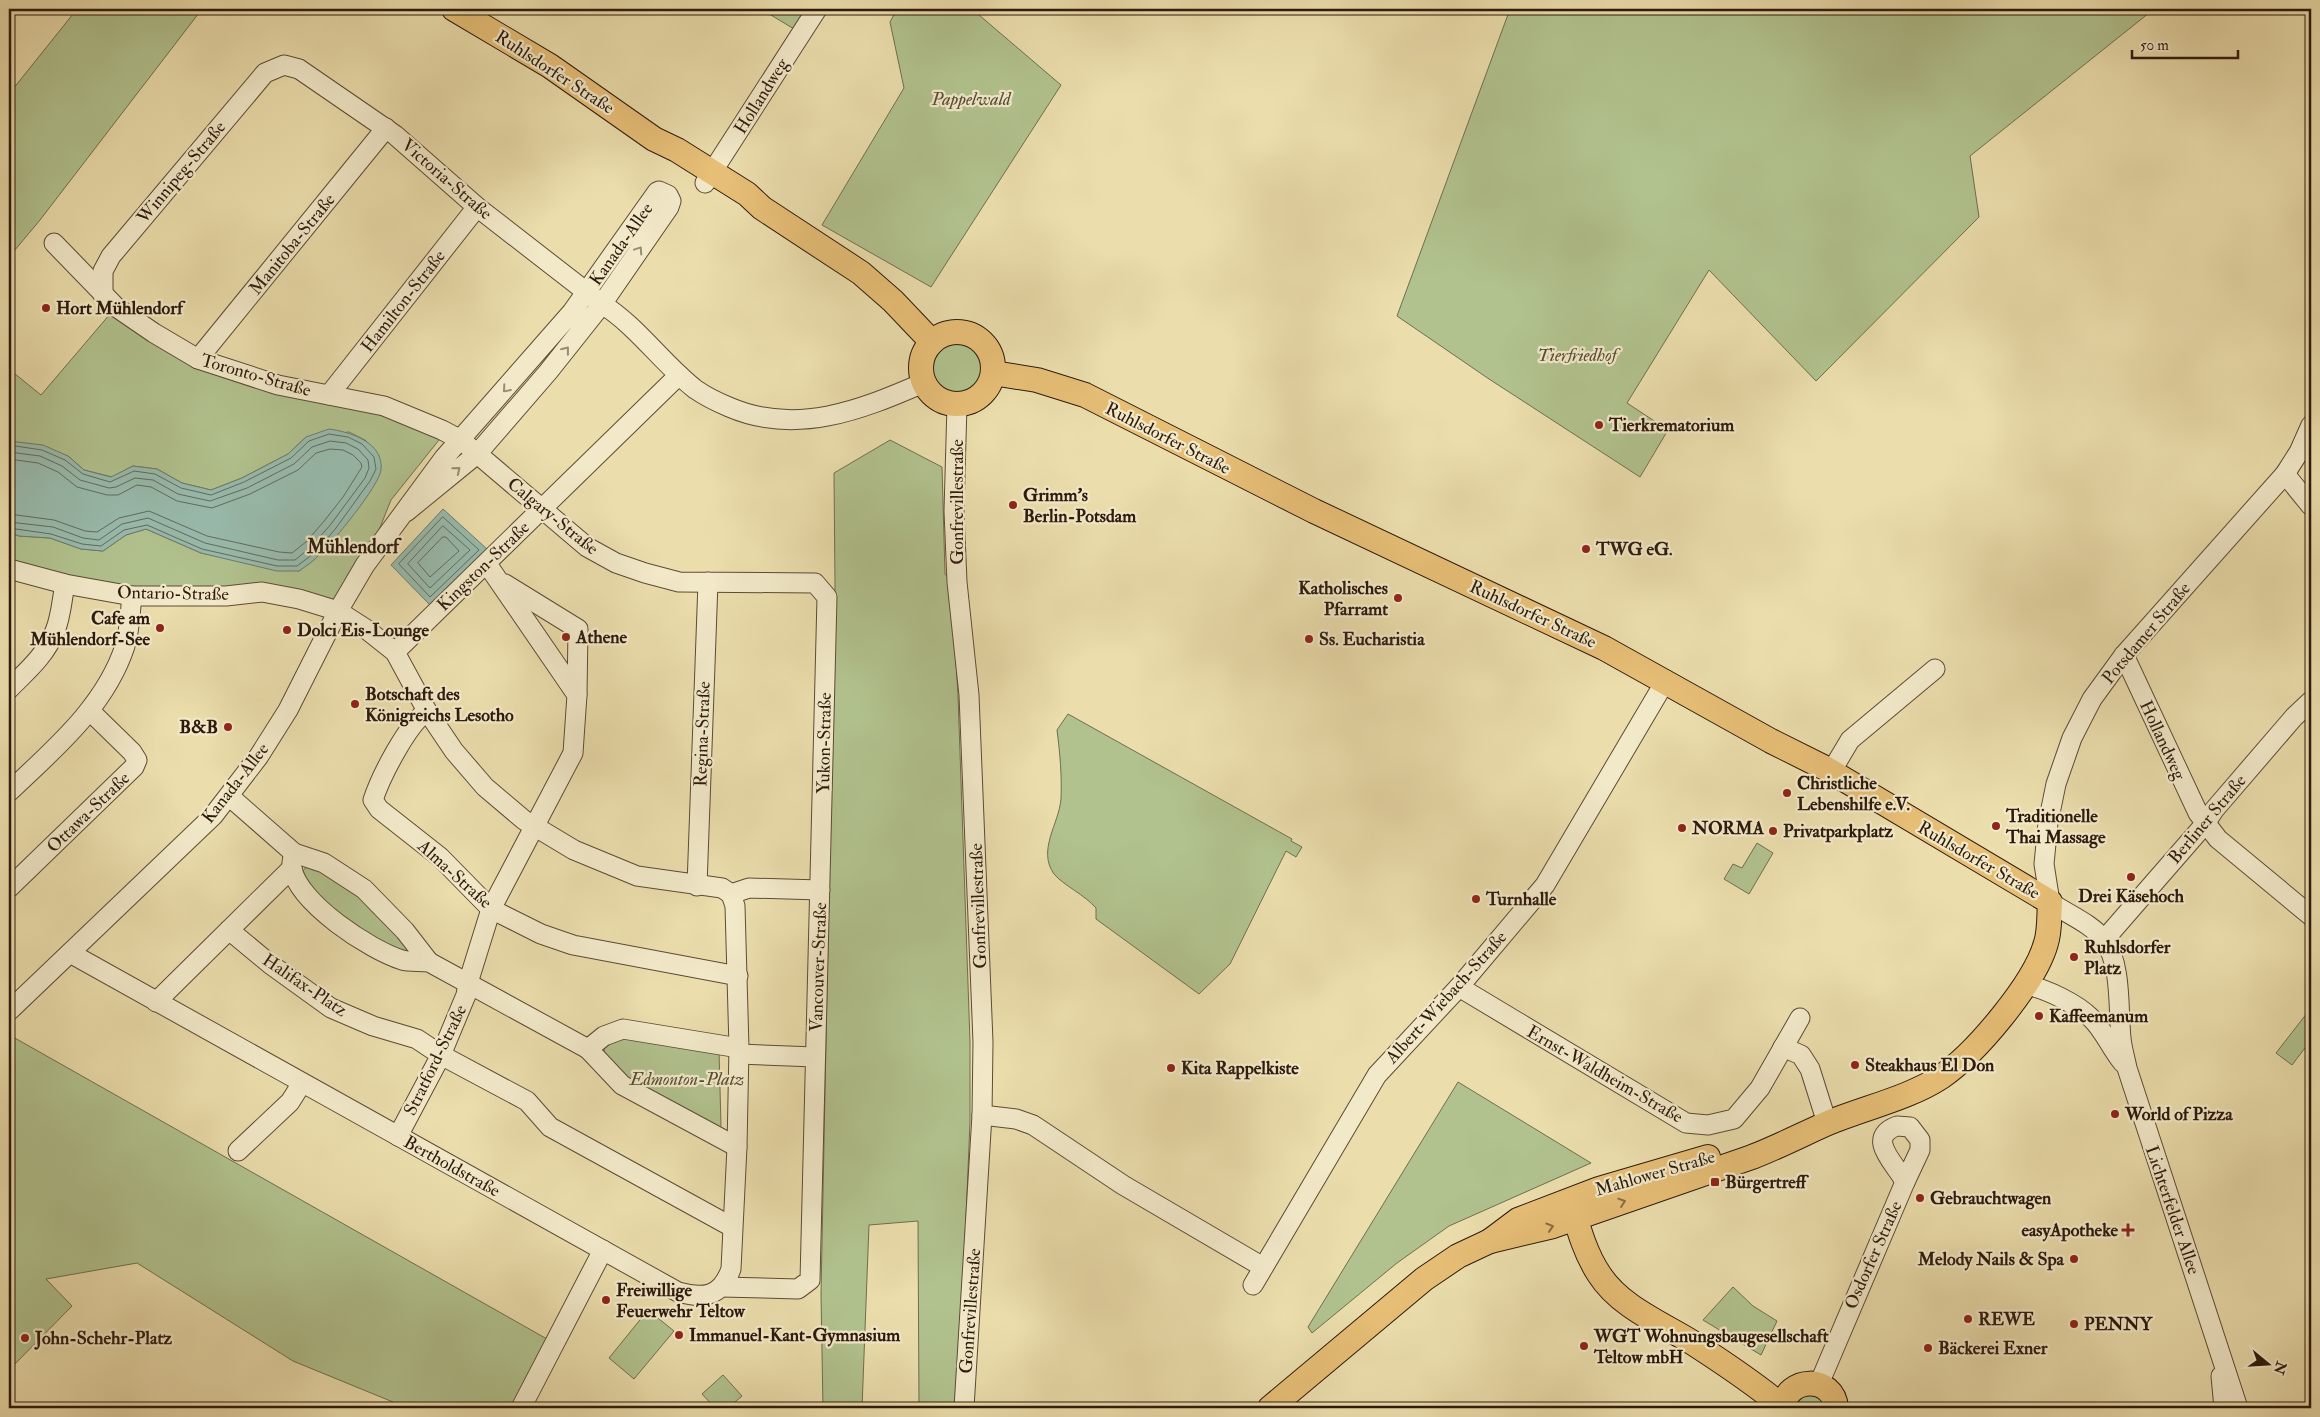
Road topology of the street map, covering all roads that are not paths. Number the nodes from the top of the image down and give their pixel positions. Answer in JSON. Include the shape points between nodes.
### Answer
{"nodes":[{"id":1,"x":454,"y":9,"type":"edge"},
{"id":2,"x":817,"y":9,"type":"edge"},
{"id":3,"x":284,"y":65,"type":"joint"},
{"id":4,"x":386,"y":128,"type":"junction"},
{"id":5,"x":709,"y":177,"type":"junction"},
{"id":6,"x":477,"y":207,"type":"junction"},
{"id":7,"x":54,"y":242,"type":"dead end"},
{"id":8,"x":587,"y":292,"type":"junction"},
{"id":9,"x":103,"y":295,"type":"junction"},
{"id":10,"x":602,"y":304,"type":"junction"},
{"id":11,"x":932,"y":342,"type":"junction"},
{"id":12,"x":198,"y":359,"type":"junction"},
{"id":13,"x":993,"y":374,"type":"junction"},
{"id":14,"x":679,"y":375,"type":"junction"},
{"id":15,"x":923,"y":383,"type":"junction"},
{"id":16,"x":329,"y":395,"type":"junction"},
{"id":17,"x":957,"y":405,"type":"junction"},
{"id":18,"x":2311,"y":425,"type":"edge"},
{"id":19,"x":461,"y":440,"type":"junction"},
{"id":20,"x":477,"y":454,"type":"junction"},
{"id":21,"x":2285,"y":474,"type":"junction"},
{"id":22,"x":2311,"y":506,"type":"edge"},
{"id":23,"x":541,"y":509,"type":"junction"},
{"id":24,"x":406,"y":512,"type":"junction"},
{"id":25,"x":487,"y":564,"type":"junction"},
{"id":26,"x":9,"y":569,"type":"edge"},
{"id":27,"x":500,"y":581,"type":"junction"},
{"id":28,"x":708,"y":582,"type":"junction"},
{"id":29,"x":65,"y":584,"type":"junction"},
{"id":30,"x":132,"y":596,"type":"junction"},
{"id":31,"x":827,"y":597,"type":"joint"},
{"id":32,"x":338,"y":611,"type":"junction"},
{"id":33,"x":395,"y":652,"type":"junction"},
{"id":34,"x":2124,"y":655,"type":"junction"},
{"id":35,"x":1934,"y":669,"type":"dead end"},
{"id":36,"x":1666,"y":680,"type":"junction"},
{"id":37,"x":9,"y":689,"type":"edge"},
{"id":38,"x":577,"y":695,"type":"junction"},
{"id":39,"x":2311,"y":701,"type":"edge"},
{"id":40,"x":90,"y":711,"type":"junction"},
{"id":41,"x":427,"y":711,"type":"junction"},
{"id":42,"x":1831,"y":772,"type":"junction"},
{"id":43,"x":9,"y":792,"type":"edge"},
{"id":44,"x":229,"y":796,"type":"junction"},
{"id":45,"x":2206,"y":824,"type":"junction"},
{"id":46,"x":534,"y":828,"type":"junction"},
{"id":47,"x":293,"y":860,"type":"junction"},
{"id":48,"x":697,"y":886,"type":"junction"},
{"id":49,"x":9,"y":888,"type":"edge"},
{"id":50,"x":820,"y":890,"type":"junction"},
{"id":51,"x":731,"y":894,"type":"junction"},
{"id":52,"x":2050,"y":902,"type":"junction"},
{"id":53,"x":491,"y":908,"type":"junction"},
{"id":54,"x":2311,"y":916,"type":"edge"},
{"id":55,"x":229,"y":930,"type":"junction"},
{"id":56,"x":2104,"y":940,"type":"junction"},
{"id":57,"x":70,"y":953,"type":"junction"},
{"id":58,"x":429,"y":962,"type":"junction"},
{"id":59,"x":738,"y":976,"type":"junction"},
{"id":60,"x":468,"y":983,"type":"junction"},
{"id":61,"x":2026,"y":985,"type":"junction"},
{"id":62,"x":1459,"y":987,"type":"junction"},
{"id":63,"x":156,"y":1002,"type":"junction"},
{"id":64,"x":9,"y":1011,"type":"edge"},
{"id":65,"x":1800,"y":1018,"type":"dead end"},
{"id":66,"x":1783,"y":1047,"type":"junction"},
{"id":67,"x":588,"y":1049,"type":"junction"},
{"id":68,"x":739,"y":1051,"type":"junction"},
{"id":69,"x":440,"y":1055,"type":"junction"},
{"id":70,"x":815,"y":1057,"type":"junction"},
{"id":71,"x":2127,"y":1068,"type":"junction"},
{"id":72,"x":302,"y":1083,"type":"junction"},
{"id":73,"x":982,"y":1115,"type":"junction"},
{"id":74,"x":1827,"y":1123,"type":"junction"},
{"id":75,"x":398,"y":1136,"type":"junction"},
{"id":76,"x":737,"y":1147,"type":"junction"},
{"id":77,"x":238,"y":1151,"type":"dead end"},
{"id":78,"x":1905,"y":1182,"type":"dead end"},
{"id":79,"x":1572,"y":1209,"type":"junction"},
{"id":80,"x":732,"y":1227,"type":"junction"},
{"id":81,"x":603,"y":1250,"type":"junction"},
{"id":82,"x":1263,"y":1267,"type":"junction"},
{"id":83,"x":1253,"y":1285,"type":"dead end"},
{"id":84,"x":722,"y":1286,"type":"junction"},
{"id":85,"x":700,"y":1296,"type":"joint"},
{"id":86,"x":2219,"y":1352,"type":"junction"},
{"id":87,"x":1819,"y":1384,"type":"junction"},
{"id":88,"x":1786,"y":1402,"type":"edge"},
{"id":89,"x":521,"y":1408,"type":"edge"},
{"id":90,"x":964,"y":1408,"type":"edge"},
{"id":91,"x":1270,"y":1408,"type":"edge"},
{"id":92,"x":1836,"y":1408,"type":"edge"},
{"id":93,"x":2224,"y":1408,"type":"edge"},
{"id":94,"x":2238,"y":1408,"type":"edge"}],
"edges":[{"from":1,"to":5,"type":"main road","name":"Ruhlsdorfer Straße","via":[[550,66]]},
{"from":2,"to":5,"type":"street","name":"Hollandweg"},
{"from":3,"to":4,"type":"street","name":"Victoria-Straße","via":[[298,69]]},
{"from":3,"to":9,"type":"street","name":"Winnipeg-Straße","via":[[265,73],[111,256],[103,270]]},
{"from":4,"to":6,"type":"street","name":"Victoria-Straße"},
{"from":4,"to":12,"type":"street","name":"Manitoba-Straße"},
{"from":5,"to":11,"type":"main road","name":"Ruhlsdorfer Straße","via":[[747,194],[762,208],[861,273]]},
{"from":6,"to":8,"type":"street","name":"Victoria-Straße"},
{"from":6,"to":16,"type":"street","name":"Hamilton-Straße"},
{"from":7,"to":9,"type":"street","name":"Toronto-Straße"},
{"from":8,"to":10,"type":"street","name":"Victoria-Straße"},
{"from":10,"to":8,"type":"street","name":"Kanada-Allee","one_way":true,"via":[[669,207],[671,200],[668,195],[659,191],[653,196]]},
{"from":8,"to":19,"type":"street","name":"Kanada-Allee","one_way":true},
{"from":9,"to":12,"type":"street","name":"Toronto-Straße","via":[[154,333]]},
{"from":10,"to":14,"type":"street","name":"Victoria-Straße","via":[[621,316]]},
{"from":20,"to":10,"type":"street","name":"Kanada-Allee","one_way":true},
{"from":11,"to":13,"type":"main road","via":[[954,332],[970,334],[984,343],[992,357]]},
{"from":11,"to":15,"type":"main road","via":[[921,361]]},
{"from":12,"to":16,"type":"street","name":"Toronto-Straße","via":[[278,385]]},
{"from":13,"to":17,"type":"main road","via":[[990,384],[977,399]]},
{"from":13,"to":36,"type":"main road","name":"Ruhlsdorfer Straße","via":[[1037,380],[1085,396],[1298,503]]},
{"from":14,"to":15,"type":"street","name":"Victoria-Straße","via":[[696,390],[737,410],[756,416],[798,421],[862,408]]},
{"from":14,"to":23,"type":"street","name":"Kingston-Straße"},
{"from":15,"to":17,"type":"main road","via":[[943,402]]},
{"from":16,"to":19,"type":"street","name":"Toronto-Straße","via":[[384,406]]},
{"from":17,"to":73,"type":"street","name":"Gonfrevillestraße","via":[[954,511],[957,582],[969,695],[983,1042]]},
{"from":18,"to":21,"type":"street","name":"Potsdamer Straße"},
{"from":19,"to":20,"type":"street","name":"Calgary-Straße"},
{"from":19,"to":24,"type":"street","name":"Kanada-Allee","via":[[444,458]]},
{"from":20,"to":23,"type":"street","name":"Calgary-Straße"},
{"from":24,"to":20,"type":"street","name":"Kanada-Allee","one_way":true},
{"from":21,"to":22,"type":"street"},
{"from":21,"to":34,"type":"street","name":"Potsdamer Straße"},
{"from":23,"to":25,"type":"street","name":"Kingston-Straße"},
{"from":23,"to":28,"type":"street","name":"Calgary-Straße","via":[[587,547],[616,563],[680,582]]},
{"from":24,"to":32,"type":"street","name":"Kanada-Allee","via":[[365,565]]},
{"from":25,"to":27,"type":"street"},
{"from":25,"to":33,"type":"street","name":"Kingston-Straße"},
{"from":26,"to":29,"type":"street","name":"Ontario-Straße"},
{"from":27,"to":38,"type":"street"},
{"from":27,"to":38,"type":"street","name":"Stratford-Straße","via":[[578,629]]},
{"from":28,"to":31,"type":"street","name":"Calgary-Straße","via":[[815,583]]},
{"from":28,"to":48,"type":"street","name":"Regina-Straße"},
{"from":29,"to":30,"type":"street","name":"Ontario-Straße"},
{"from":29,"to":37,"type":"street","via":[[50,644]]},
{"from":30,"to":32,"type":"street","name":"Ontario-Straße","via":[[226,596],[262,592]]},
{"from":30,"to":40,"type":"street","via":[[126,643],[113,675]]},
{"from":31,"to":50,"type":"street","name":"Yukon-Straße"},
{"from":32,"to":33,"type":"street"},
{"from":32,"to":44,"type":"street","name":"Kanada-Allee","via":[[288,710]]},
{"from":33,"to":41,"type":"street"},
{"from":34,"to":45,"type":"street","name":"Hollandweg"},
{"from":34,"to":52,"type":"street","name":"Potsdamer Straße","via":[[2088,706],[2072,738],[2056,784],[2044,864]]},
{"from":35,"to":42,"type":"street","via":[[1850,740]]},
{"from":36,"to":42,"type":"main road","name":"Ruhlsdorfer Straße"},
{"from":36,"to":62,"type":"street","name":"Albert-Wiebach-Straße","via":[[1546,885]]},
{"from":38,"to":46,"type":"street","name":"Stratford-Straße","via":[[573,753]]},
{"from":39,"to":45,"type":"street","name":"Berliner Straße","via":[[2214,810]]},
{"from":40,"to":43,"type":"street"},
{"from":40,"to":49,"type":"street","name":"Ottawa-Straße","via":[[132,752],[137,760],[134,767]]},
{"from":41,"to":46,"type":"street","via":[[454,751],[486,787]]},
{"from":41,"to":53,"type":"street","name":"Alma-Straße","via":[[416,719],[377,787],[373,800],[379,809],[440,857]]},
{"from":42,"to":52,"type":"main road","name":"Ruhlsdorfer Straße"},
{"from":44,"to":47,"type":"street"},
{"from":44,"to":57,"type":"street","name":"Kanada-Allee","via":[[213,816]]},
{"from":45,"to":54,"type":"street","name":"Hollandweg","via":[[2218,839]]},
{"from":45,"to":56,"type":"street","name":"Berliner Straße"},
{"from":46,"to":48,"type":"street","via":[[574,850],[637,876]]},
{"from":46,"to":53,"type":"street","name":"Stratford-Straße"},
{"from":47,"to":55,"type":"street"},
{"from":47,"to":58,"type":"street","via":[[324,863],[364,889],[405,931]]},
{"from":47,"to":58,"type":"street","via":[[302,890],[338,926],[403,960]]},
{"from":48,"to":51,"type":"street","via":[[722,888]]},
{"from":50,"to":51,"type":"street","name":"Vancouver-Straße","via":[[749,888]]},
{"from":50,"to":70,"type":"street","name":"Vancouver-Straße"},
{"from":51,"to":59,"type":"street","via":[[735,906]]},
{"from":52,"to":56,"type":"street"},
{"from":52,"to":61,"type":"main road","name":"Mahlower Straße","via":[[2047,942]]},
{"from":53,"to":59,"type":"street","name":"Alma-Straße","via":[[541,934],[573,944]]},
{"from":53,"to":60,"type":"street","name":"Stratford-Straße"},
{"from":55,"to":63,"type":"street"},
{"from":55,"to":69,"type":"street","name":"Halifax-Platz","via":[[331,1008],[373,1026],[417,1039]]},
{"from":56,"to":71,"type":"street","via":[[2113,960],[2118,984],[2121,1040]]},
{"from":57,"to":63,"type":"street","name":"Bertholdstraße"},
{"from":57,"to":64,"type":"street","name":"Kanada-Allee"},
{"from":58,"to":60,"type":"street"},
{"from":59,"to":68,"type":"street"},
{"from":60,"to":67,"type":"street"},
{"from":60,"to":69,"type":"street","name":"Stratford-Straße"},
{"from":61,"to":71,"type":"street","via":[[2042,989],[2092,1018]]},
{"from":61,"to":74,"type":"main road","name":"Mahlower Straße","via":[[1996,1023],[1941,1077],[1918,1089]]},
{"from":62,"to":66,"type":"street","name":"Ernst-Waldheim-Straße","via":[[1686,1122],[1708,1126],[1734,1119],[1760,1088]]},
{"from":62,"to":82,"type":"street","name":"Albert-Wiebach-Straße","via":[[1377,1075]]},
{"from":63,"to":72,"type":"street","name":"Bertholdstraße"},
{"from":65,"to":66,"type":"street","name":"Ernst-Waldheim-Straße"},
{"from":66,"to":74,"type":"street","via":[[1801,1055],[1810,1069]]},
{"from":67,"to":68,"type":"street","via":[[604,1036],[623,1029]]},
{"from":67,"to":76,"type":"street","via":[[622,1085]]},
{"from":68,"to":70,"type":"street","name":"Vancouver-Straße"},
{"from":68,"to":76,"type":"street"},
{"from":69,"to":75,"type":"street","name":"Stratford-Straße"},
{"from":69,"to":80,"type":"street","via":[[526,1101],[550,1128]]},
{"from":70,"to":84,"type":"street","name":"Vancouver-Straße","via":[[810,1280],[798,1289]]},
{"from":71,"to":86,"type":"street","name":"Lichterfelder Allee"},
{"from":72,"to":75,"type":"street","name":"Bertholdstraße"},
{"from":72,"to":77,"type":"street","via":[[290,1102]]},
{"from":73,"to":82,"type":"street","via":[[1016,1119],[1033,1126],[1116,1181]]},
{"from":73,"to":90,"type":"street","name":"Gonfrevillestraße"},
{"from":74,"to":79,"type":"main road","name":"Mahlower Straße","via":[[1761,1154]]},
{"from":75,"to":81,"type":"street","name":"Bertholdstraße"},
{"from":76,"to":80,"type":"street"},
{"from":78,"to":87,"type":"street","name":"Osdorfer Straße"},
{"from":79,"to":88,"type":"main road","via":[[1591,1261],[1610,1289]]},
{"from":79,"to":91,"type":"main road","name":"Mahlower Straße","via":[[1523,1234],[1490,1241],[1458,1256],[1424,1279]]},
{"from":80,"to":84,"type":"street","via":[[731,1270]]},
{"from":81,"to":85,"type":"street","name":"Bertholdstraße","via":[[678,1292]]},
{"from":81,"to":89,"type":"street"},
{"from":82,"to":83,"type":"street","name":"Albert-Wiebach-Straße"},
{"from":84,"to":85,"type":"street","name":"Vancouver-Straße"},
{"from":86,"to":93,"type":"street","name":"Lichterfelder Allee"},
{"from":86,"to":94,"type":"street","name":"Lichterfelder Allee"},
{"from":87,"to":88,"type":"main road","via":[[1804,1383]]},
{"from":87,"to":92,"type":"main road","via":[[1832,1395]]}]}
